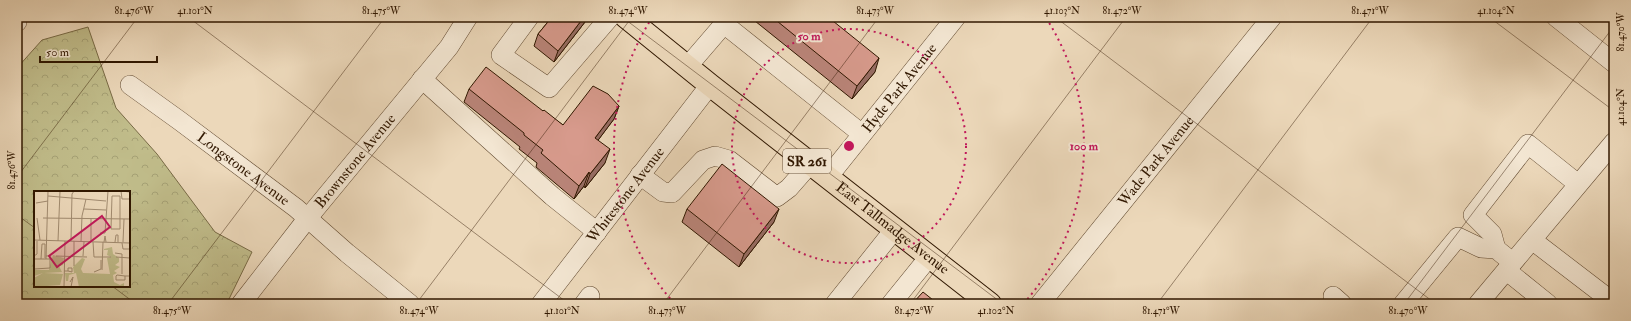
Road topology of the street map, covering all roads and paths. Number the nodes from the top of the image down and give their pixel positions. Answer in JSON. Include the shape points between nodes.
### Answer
{"nodes":[{"id":1,"x":468,"y":17,"type":"edge"},
{"id":2,"x":529,"y":17,"type":"edge"},
{"id":3,"x":610,"y":17,"type":"edge"},
{"id":4,"x":956,"y":17,"type":"edge"},
{"id":5,"x":1272,"y":17,"type":"edge"},
{"id":6,"x":1556,"y":17,"type":"edge"},
{"id":7,"x":634,"y":19,"type":"edge"},
{"id":8,"x":1614,"y":63,"type":"edge"},
{"id":9,"x":687,"y":67,"type":"junction"},
{"id":10,"x":422,"y":79,"type":"junction"},
{"id":11,"x":130,"y":85,"type":"dead end"},
{"id":12,"x":710,"y":85,"type":"junction"},
{"id":13,"x":862,"y":134,"type":"junction"},
{"id":14,"x":1614,"y":142,"type":"edge"},
{"id":15,"x":810,"y":164,"type":"junction"},
{"id":16,"x":640,"y":175,"type":"junction"},
{"id":17,"x":828,"y":177,"type":"junction"},
{"id":18,"x":1578,"y":184,"type":"junction"},
{"id":19,"x":308,"y":219,"type":"junction"},
{"id":20,"x":894,"y":230,"type":"junction"},
{"id":21,"x":597,"y":232,"type":"junction"},
{"id":22,"x":1532,"y":240,"type":"junction"},
{"id":23,"x":1496,"y":250,"type":"junction"},
{"id":24,"x":929,"y":257,"type":"junction"},
{"id":25,"x":1510,"y":267,"type":"junction"},
{"id":26,"x":1609,"y":299,"type":"dead end"},
{"id":27,"x":241,"y":304,"type":"edge"},
{"id":28,"x":410,"y":304,"type":"edge"},
{"id":29,"x":542,"y":304,"type":"edge"},
{"id":30,"x":835,"y":304,"type":"edge"},
{"id":31,"x":891,"y":304,"type":"edge"},
{"id":32,"x":990,"y":304,"type":"edge"},
{"id":33,"x":1040,"y":304,"type":"edge"},
{"id":34,"x":1404,"y":304,"type":"edge"},
{"id":35,"x":1478,"y":304,"type":"edge"},
{"id":36,"x":1548,"y":304,"type":"edge"}],
"edges":[{"from":1,"to":10,"type":"street","name":"Brownstone Avenue","via":[[449,47]]},
{"from":2,"to":3,"type":"street","via":[[501,55],[548,88]]},
{"from":4,"to":13,"type":"street","name":"Hyde Park Avenue"},
{"from":5,"to":33,"type":"street","name":"Wade Park Avenue"},
{"from":6,"to":8,"type":"street"},
{"from":7,"to":9,"type":"main road","name":"East Tallmadge Avenue","number":"SR 261"},
{"from":9,"to":12,"type":"main road","name":"East Tallmadge Avenue","number":"SR 261"},
{"from":9,"to":13,"type":"street","via":[[724,24]]},
{"from":10,"to":19,"type":"street","name":"Brownstone Avenue"},
{"from":10,"to":21,"type":"street","via":[[552,196]]},
{"from":11,"to":19,"type":"street","name":"Longstone Avenue"},
{"from":12,"to":15,"type":"main road","name":"East Tallmadge Avenue","number":"SR 261"},
{"from":12,"to":16,"type":"street","name":"Whitestone Avenue"},
{"from":13,"to":17,"type":"street","name":"Hyde Park Avenue"},
{"from":14,"to":18,"type":"street"},
{"from":15,"to":16,"type":"street","via":[[789,188],[777,197],[729,160],[715,156],[703,160],[672,193],[664,192]]},
{"from":15,"to":17,"type":"main road","name":"East Tallmadge Avenue","number":"SR 261"},
{"from":16,"to":21,"type":"street","name":"Whitestone Avenue"},
{"from":17,"to":20,"type":"main road","name":"East Tallmadge Avenue","number":"SR 261"},
{"from":18,"to":22,"type":"street"},
{"from":18,"to":23,"type":"street","via":[[1528,144],[1473,215],[1492,234]]},
{"from":19,"to":27,"type":"street","name":"Brownstone Avenue"},
{"from":19,"to":28,"type":"street","name":"Longstone Avenue"},
{"from":20,"to":24,"type":"main road","name":"East Tallmadge Avenue","number":"SR 261"},
{"from":20,"to":30,"type":"street"},
{"from":21,"to":29,"type":"street","name":"Whitestone Avenue"},
{"from":22,"to":25,"type":"street"},
{"from":22,"to":26,"type":"street"},
{"from":23,"to":25,"type":"street"},
{"from":23,"to":34,"type":"street","via":[[1482,248],[1458,237]]},
{"from":24,"to":31,"type":"street"},
{"from":24,"to":32,"type":"main road","name":"East Tallmadge Avenue","number":"SR 261"},
{"from":25,"to":35,"type":"street"},
{"from":25,"to":36,"type":"street"}]}
